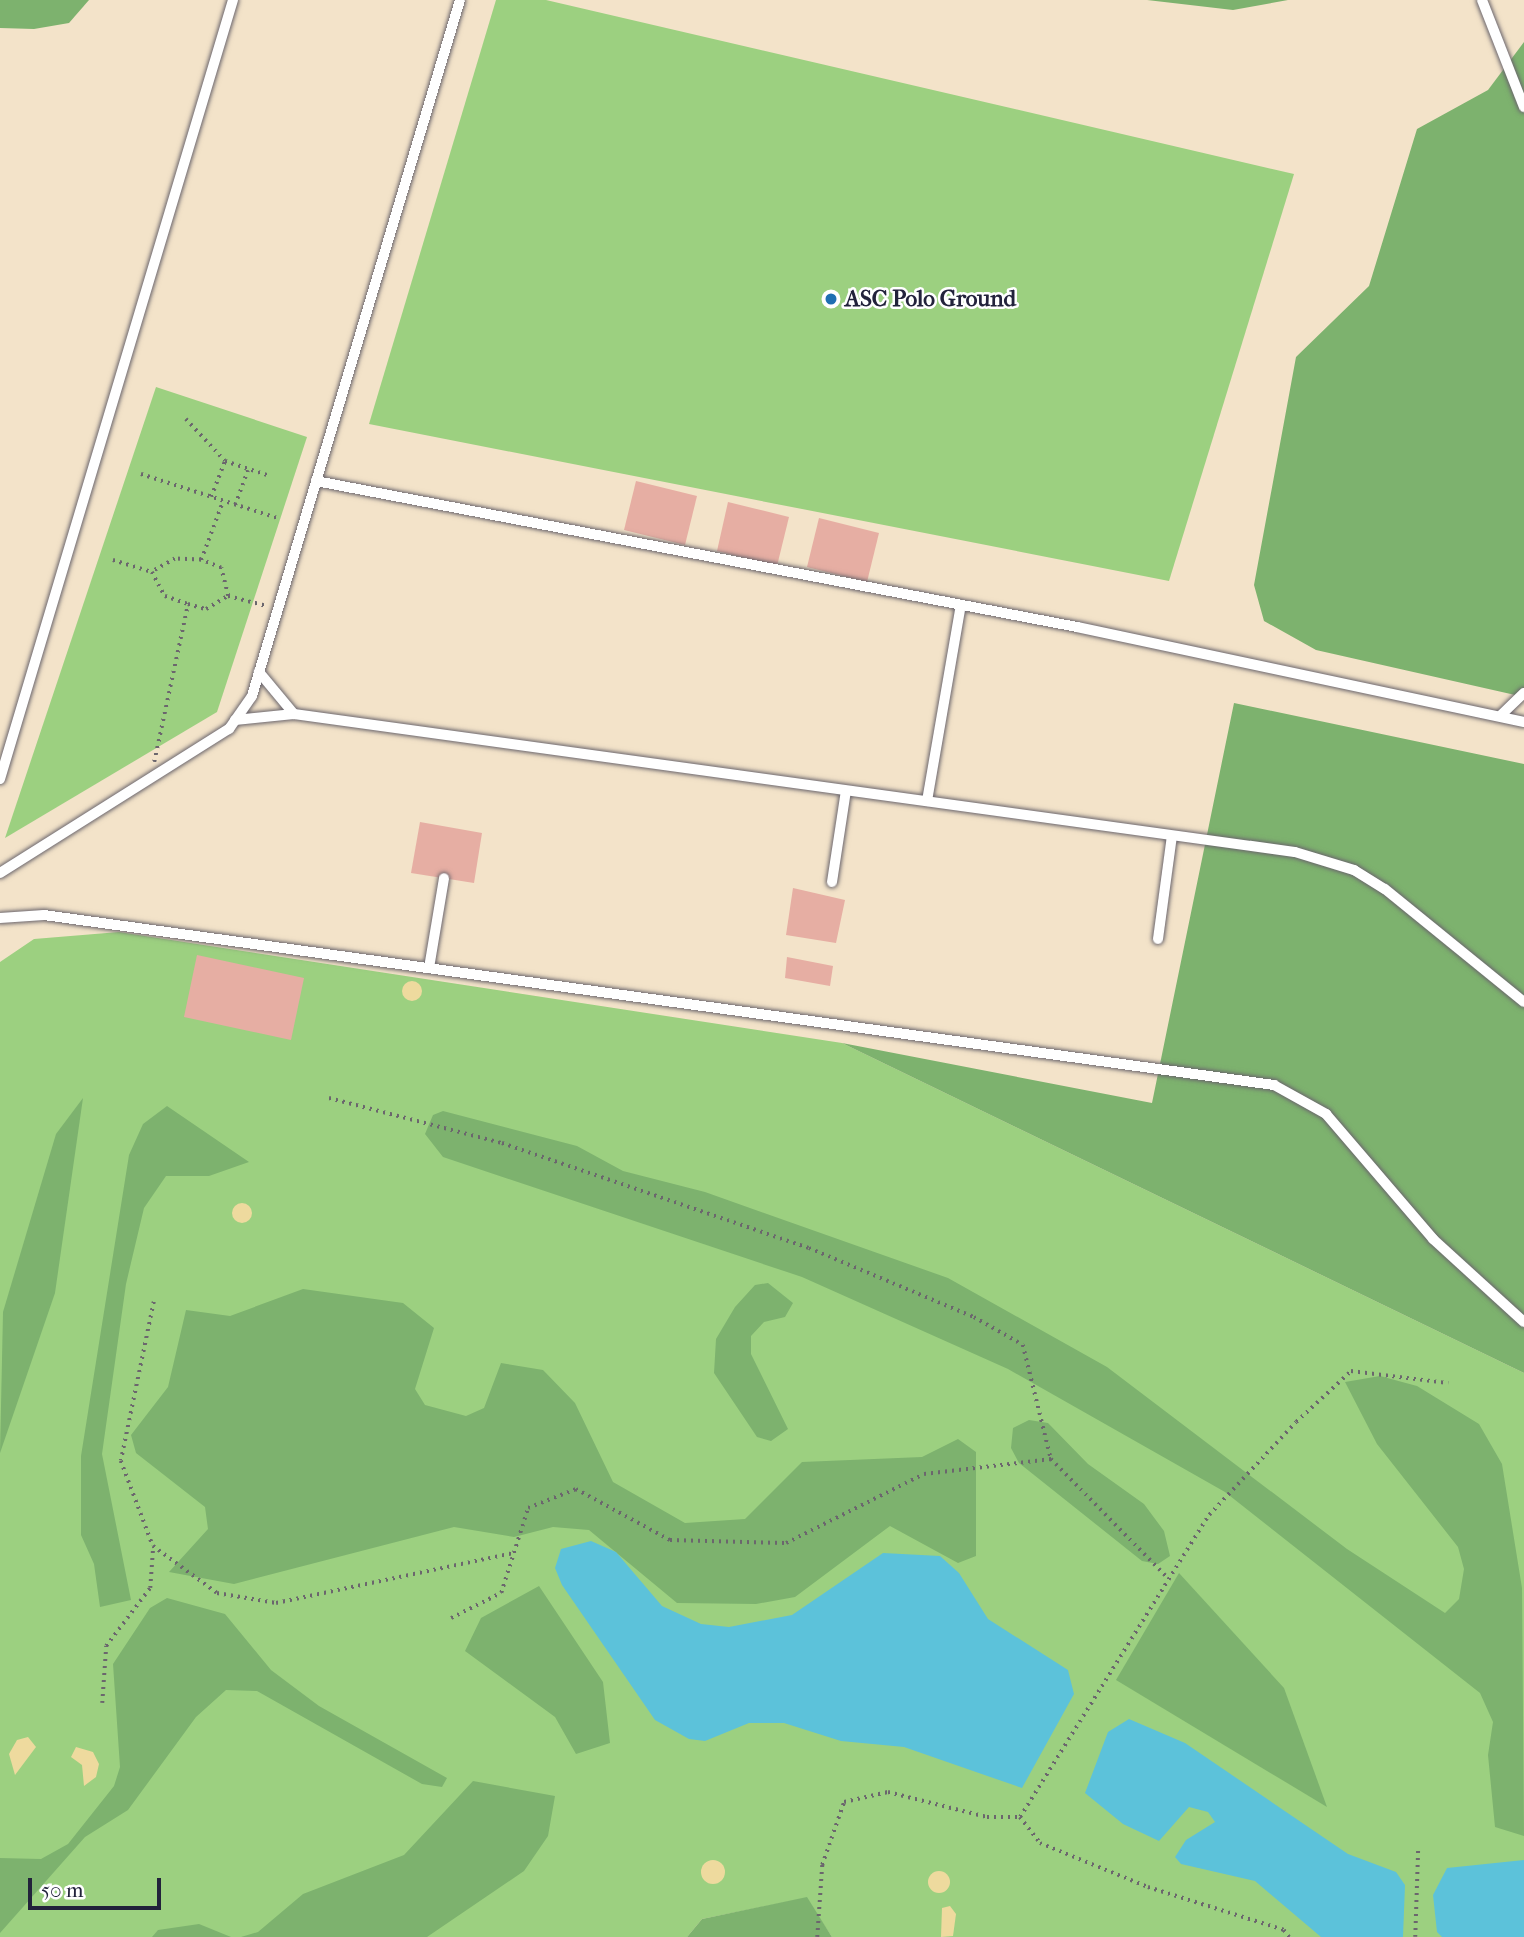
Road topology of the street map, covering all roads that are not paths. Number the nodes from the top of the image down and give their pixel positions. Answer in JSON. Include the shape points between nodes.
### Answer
{"nodes":[{"id":1,"x":233,"y":0,"type":"edge"},
{"id":2,"x":460,"y":0,"type":"edge"},
{"id":3,"x":1482,"y":0,"type":"edge"},
{"id":4,"x":1524,"y":107,"type":"edge"},
{"id":5,"x":316,"y":481,"type":"junction"},
{"id":6,"x":961,"y":605,"type":"junction"},
{"id":7,"x":259,"y":672,"type":"junction"},
{"id":8,"x":1524,"y":693,"type":"edge"},
{"id":9,"x":294,"y":713,"type":"junction"},
{"id":10,"x":1500,"y":716,"type":"junction"},
{"id":11,"x":235,"y":720,"type":"junction"},
{"id":12,"x":1524,"y":722,"type":"edge"},
{"id":13,"x":0,"y":779,"type":"edge"},
{"id":14,"x":846,"y":791,"type":"junction"},
{"id":15,"x":927,"y":801,"type":"junction"},
{"id":16,"x":1171,"y":836,"type":"junction"},
{"id":17,"x":0,"y":873,"type":"edge"},
{"id":18,"x":444,"y":878,"type":"dead end"},
{"id":19,"x":832,"y":881,"type":"dead end"},
{"id":20,"x":0,"y":918,"type":"edge"},
{"id":21,"x":1158,"y":939,"type":"dead end"},
{"id":22,"x":429,"y":968,"type":"junction"},
{"id":23,"x":1524,"y":1002,"type":"edge"},
{"id":24,"x":1524,"y":1322,"type":"edge"}],
"edges":[{"from":1,"to":13,"type":"lane"},
{"from":2,"to":5,"type":"lane"},
{"from":3,"to":4,"type":"lane"},
{"from":5,"to":6,"type":"lane"},
{"from":5,"to":7,"type":"lane"},
{"from":6,"to":10,"type":"lane"},
{"from":6,"to":15,"type":"lane"},
{"from":7,"to":9,"type":"lane"},
{"from":7,"to":11,"type":"lane"},
{"from":8,"to":10,"type":"lane"},
{"from":9,"to":11,"type":"lane"},
{"from":9,"to":14,"type":"lane"},
{"from":10,"to":12,"type":"lane"},
{"from":11,"to":17,"type":"lane"},
{"from":14,"to":15,"type":"lane"},
{"from":14,"to":19,"type":"lane"},
{"from":15,"to":16,"type":"lane"},
{"from":16,"to":21,"type":"lane"},
{"from":16,"to":23,"type":"lane","via":[[1295,852],[1354,870]]},
{"from":18,"to":22,"type":"lane"},
{"from":20,"to":22,"type":"lane","via":[[44,915]]},
{"from":22,"to":24,"type":"lane","via":[[1274,1085],[1326,1114],[1433,1239]]}]}
